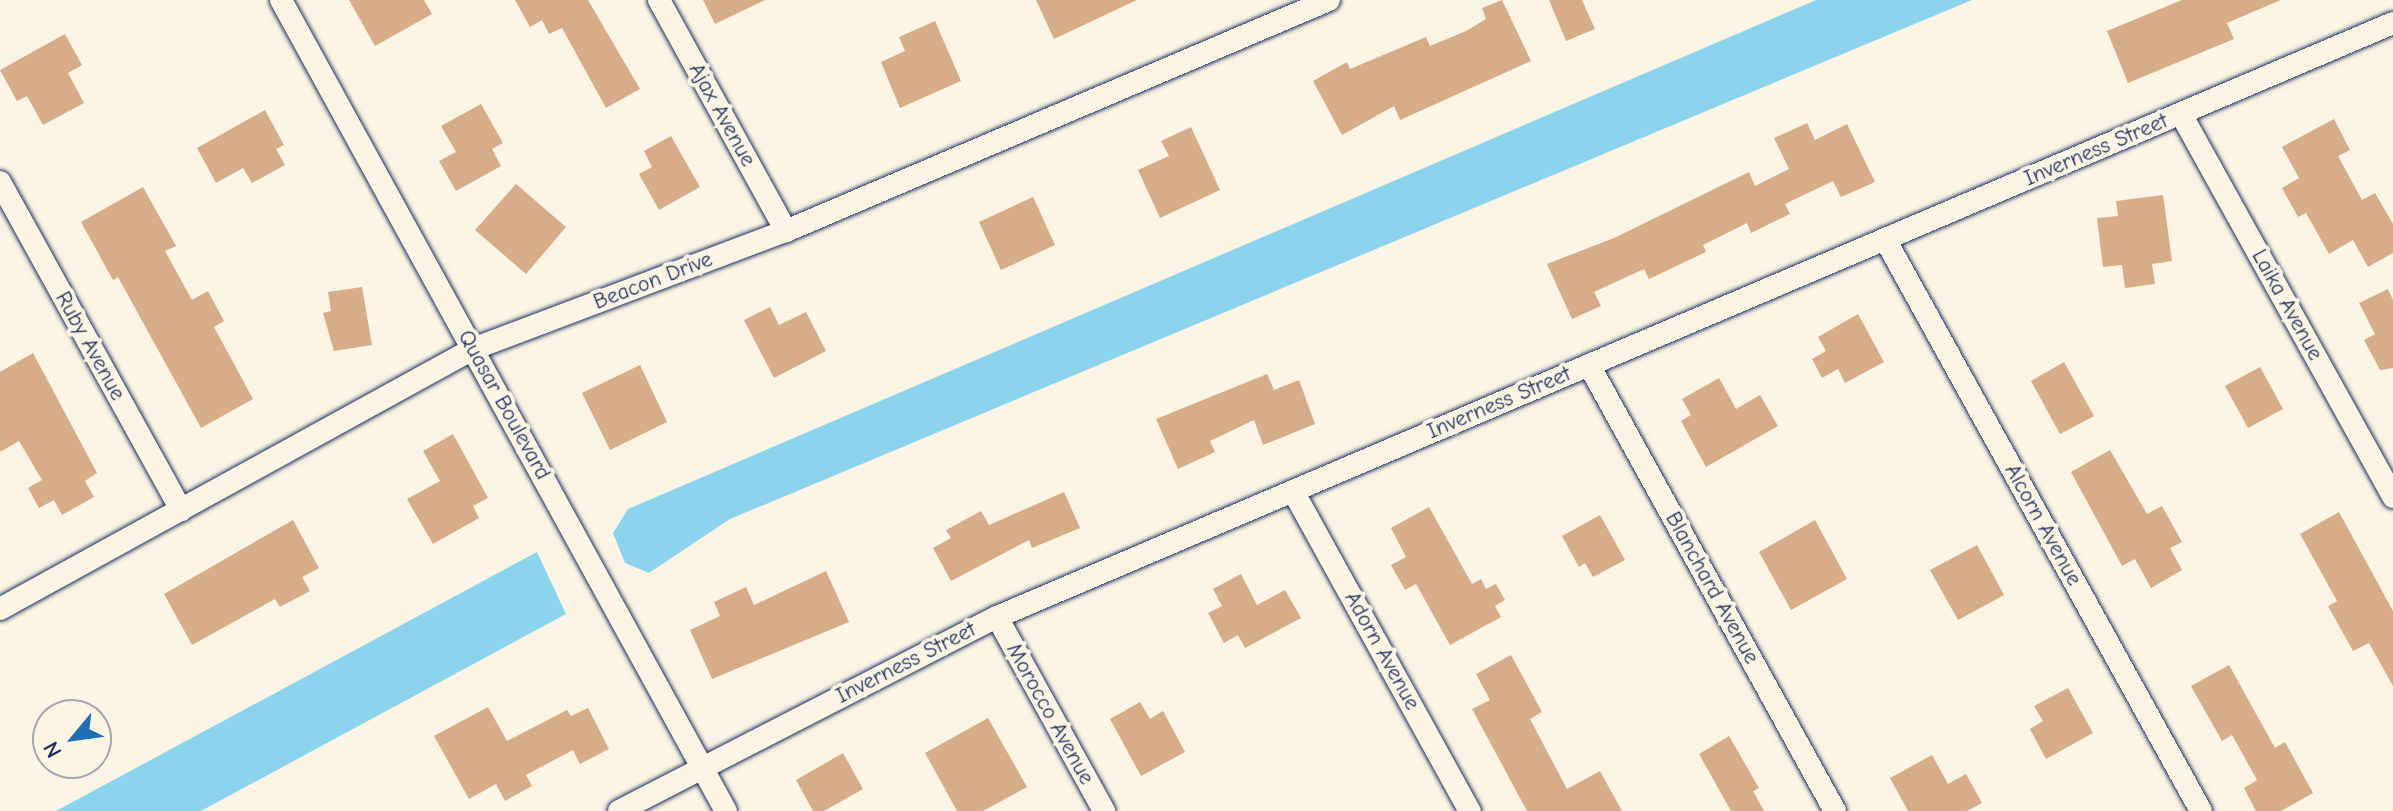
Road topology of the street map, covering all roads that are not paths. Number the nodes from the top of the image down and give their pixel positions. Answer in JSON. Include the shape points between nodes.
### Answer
{"nodes":[{"id":1,"x":281,"y":0,"type":"edge"},
{"id":2,"x":659,"y":0,"type":"edge"},
{"id":3,"x":1329,"y":0,"type":"edge"},
{"id":4,"x":2393,"y":23,"type":"edge"},
{"id":5,"x":2181,"y":114,"type":"junction"},
{"id":6,"x":0,"y":182,"type":"edge"},
{"id":7,"x":786,"y":231,"type":"junction"},
{"id":8,"x":1885,"y":239,"type":"junction"},
{"id":9,"x":473,"y":349,"type":"junction"},
{"id":10,"x":1589,"y":365,"type":"junction"},
{"id":11,"x":1293,"y":491,"type":"junction"},
{"id":12,"x":2393,"y":497,"type":"edge"},
{"id":13,"x":181,"y":510,"type":"junction"},
{"id":14,"x":0,"y":609,"type":"edge"},
{"id":15,"x":997,"y":617,"type":"junction"},
{"id":16,"x":701,"y":766,"type":"junction"},
{"id":17,"x":619,"y":811,"type":"edge"},
{"id":18,"x":726,"y":811,"type":"edge"},
{"id":19,"x":1104,"y":811,"type":"edge"},
{"id":20,"x":1470,"y":811,"type":"edge"},
{"id":21,"x":1835,"y":811,"type":"edge"},
{"id":22,"x":2201,"y":811,"type":"edge"}],
"edges":[{"from":1,"to":9,"type":"street","name":"Quasar Boulevard"},
{"from":2,"to":7,"type":"street","name":"Ajax Avenue"},
{"from":3,"to":7,"type":"street","name":"Beacon Drive"},
{"from":4,"to":5,"type":"street","name":"Inverness Street"},
{"from":5,"to":8,"type":"street","name":"Inverness Street"},
{"from":5,"to":12,"type":"street","name":"Laika Avenue"},
{"from":6,"to":13,"type":"street","name":"Ruby Avenue"},
{"from":7,"to":9,"type":"street","name":"Beacon Drive"},
{"from":8,"to":10,"type":"street","name":"Inverness Street"},
{"from":8,"to":22,"type":"street","name":"Alcorn Avenue"},
{"from":9,"to":13,"type":"street","name":"Beacon Drive"},
{"from":9,"to":16,"type":"street","name":"Quasar Boulevard"},
{"from":10,"to":11,"type":"street","name":"Inverness Street"},
{"from":10,"to":21,"type":"street","name":"Blanchard Avenue"},
{"from":11,"to":15,"type":"street","name":"Inverness Street"},
{"from":11,"to":20,"type":"street","name":"Adorn Avenue"},
{"from":13,"to":14,"type":"street","name":"Beacon Drive"},
{"from":15,"to":16,"type":"street","name":"Inverness Street"},
{"from":15,"to":19,"type":"street","name":"Morocco Avenue"},
{"from":16,"to":17,"type":"street","name":"Inverness Street"},
{"from":16,"to":18,"type":"street","name":"Quasar Boulevard"}]}
